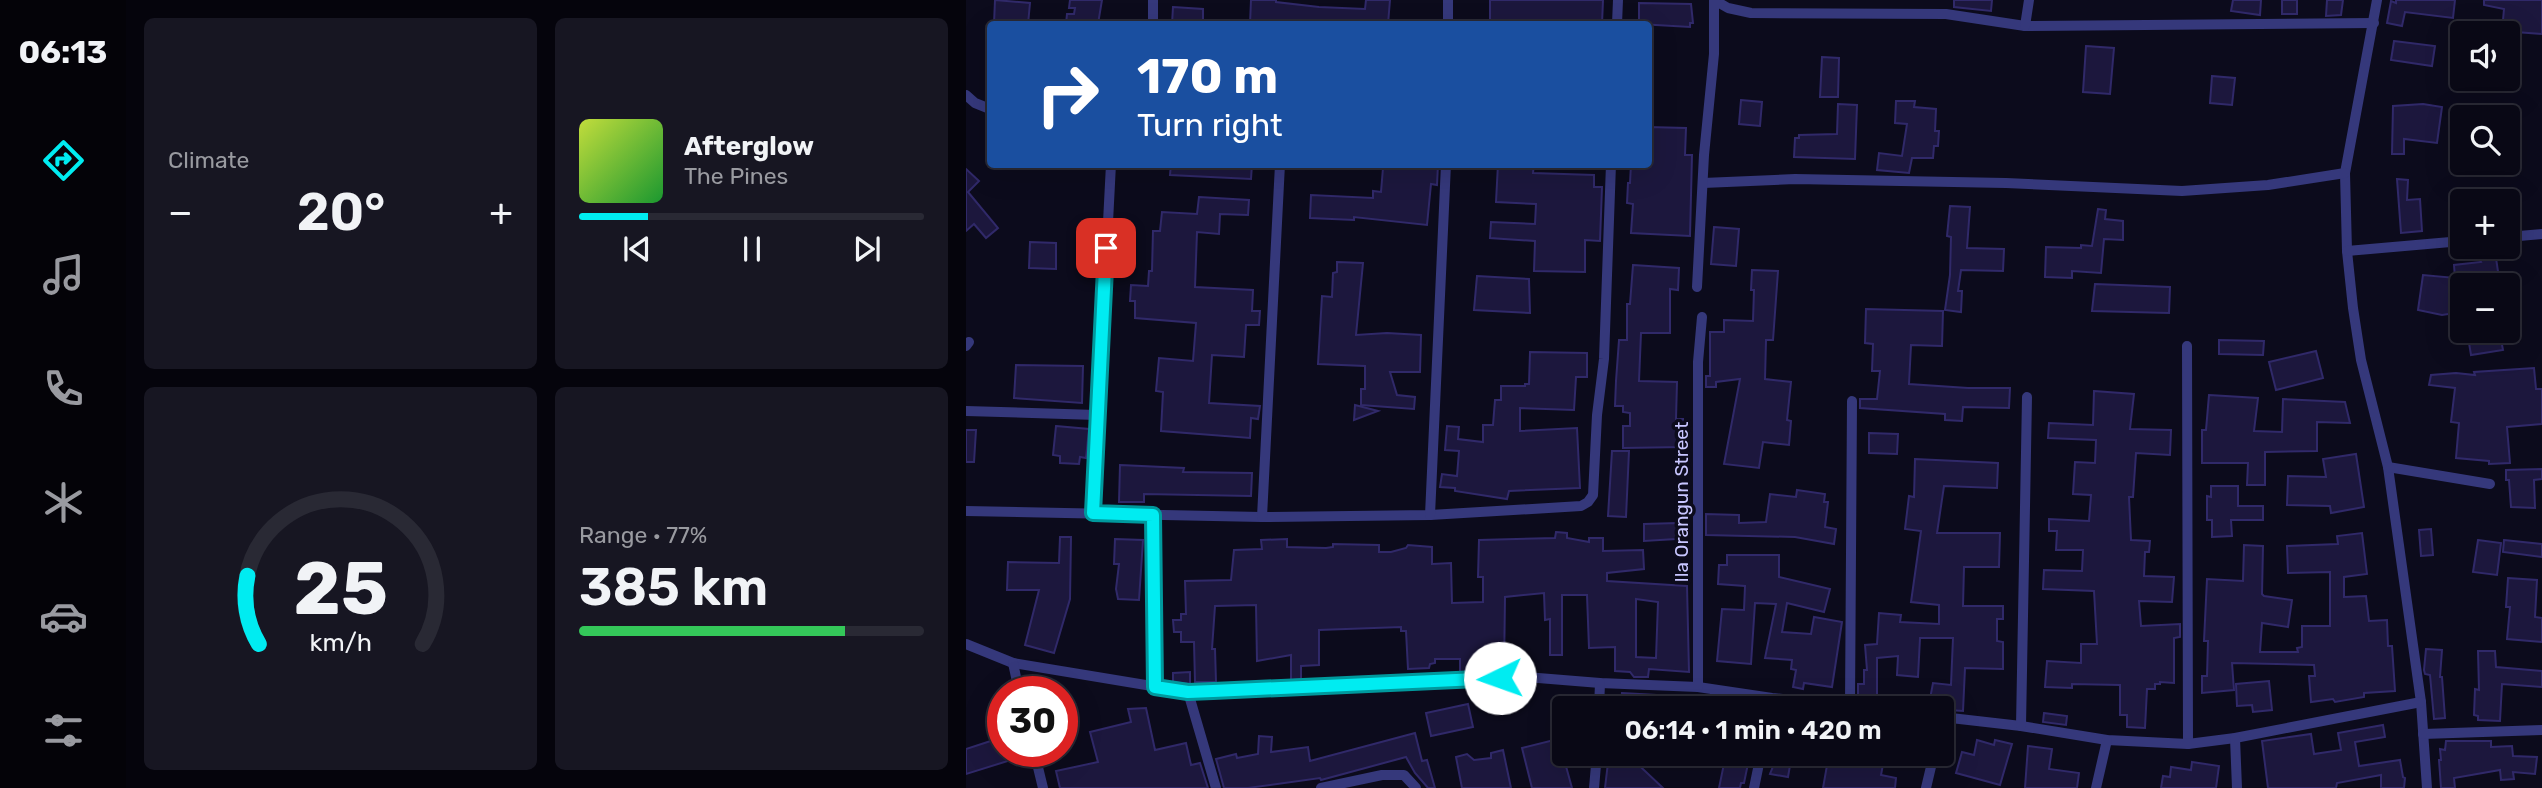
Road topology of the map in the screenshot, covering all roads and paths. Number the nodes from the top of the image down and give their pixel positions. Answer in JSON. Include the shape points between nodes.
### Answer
{"nodes":[{"id":1,"x":1153,"y":0,"type":"edge"},
{"id":2,"x":1448,"y":0,"type":"edge"},
{"id":3,"x":1618,"y":0,"type":"edge"},
{"id":4,"x":1714,"y":0,"type":"edge"},
{"id":5,"x":2029,"y":0,"type":"edge"},
{"id":6,"x":2378,"y":0,"type":"edge"},
{"id":7,"x":1153,"y":21,"type":"edge"},
{"id":8,"x":1448,"y":21,"type":"edge"},
{"id":9,"x":1617,"y":21,"type":"edge"},
{"id":10,"x":2374,"y":23,"type":"junction"},
{"id":11,"x":2025,"y":26,"type":"junction"},
{"id":12,"x":969,"y":103,"type":"edge"},
{"id":13,"x":987,"y":108,"type":"edge"},
{"id":14,"x":1111,"y":168,"type":"edge"},
{"id":15,"x":1280,"y":168,"type":"edge"},
{"id":16,"x":1446,"y":168,"type":"edge"},
{"id":17,"x":1611,"y":168,"type":"edge"},
{"id":18,"x":2345,"y":173,"type":"junction"},
{"id":19,"x":1703,"y":183,"type":"junction"},
{"id":20,"x":2542,"y":233,"type":"edge"},
{"id":21,"x":2520,"y":236,"type":"edge"},
{"id":22,"x":2450,"y":242,"type":"edge"},
{"id":23,"x":2347,"y":251,"type":"junction"},
{"id":24,"x":1696,"y":287,"type":"dead end"},
{"id":25,"x":1702,"y":317,"type":"dead end"},
{"id":26,"x":2188,"y":346,"type":"dead end"},
{"id":27,"x":2027,"y":397,"type":"dead end"},
{"id":28,"x":1852,"y":401,"type":"dead end"},
{"id":29,"x":966,"y":411,"type":"edge"},
{"id":30,"x":1097,"y":415,"type":"junction"},
{"id":31,"x":2388,"y":467,"type":"junction"},
{"id":32,"x":2490,"y":484,"type":"dead end"},
{"id":33,"x":966,"y":511,"type":"edge"},
{"id":34,"x":1093,"y":513,"type":"junction"},
{"id":35,"x":1153,"y":515,"type":"junction"},
{"id":36,"x":1430,"y":515,"type":"junction"},
{"id":37,"x":1262,"y":517,"type":"junction"},
{"id":38,"x":966,"y":644,"type":"edge"},
{"id":39,"x":1013,"y":663,"type":"junction"},
{"id":40,"x":1016,"y":676,"type":"edge"},
{"id":41,"x":1600,"y":683,"type":"junction"},
{"id":42,"x":1155,"y":687,"type":"junction"},
{"id":43,"x":1698,"y":687,"type":"junction"},
{"id":44,"x":1188,"y":692,"type":"junction"},
{"id":45,"x":1600,"y":696,"type":"edge"},
{"id":46,"x":1739,"y":696,"type":"edge"},
{"id":47,"x":1850,"y":696,"type":"edge"},
{"id":48,"x":2421,"y":702,"type":"junction"},
{"id":49,"x":1954,"y":718,"type":"edge"},
{"id":50,"x":2021,"y":726,"type":"junction"},
{"id":51,"x":2542,"y":730,"type":"edge"},
{"id":52,"x":2423,"y":734,"type":"junction"},
{"id":53,"x":2235,"y":738,"type":"junction"},
{"id":54,"x":2107,"y":740,"type":"junction"},
{"id":55,"x":2188,"y":744,"type":"junction"},
{"id":56,"x":1596,"y":766,"type":"edge"},
{"id":57,"x":1759,"y":766,"type":"edge"},
{"id":58,"x":1931,"y":766,"type":"edge"},
{"id":59,"x":1037,"y":767,"type":"edge"},
{"id":60,"x":1042,"y":788,"type":"edge"},
{"id":61,"x":1216,"y":788,"type":"edge"},
{"id":62,"x":1321,"y":788,"type":"edge"},
{"id":63,"x":1416,"y":788,"type":"edge"},
{"id":64,"x":1594,"y":788,"type":"edge"},
{"id":65,"x":1754,"y":788,"type":"edge"},
{"id":66,"x":1926,"y":788,"type":"edge"},
{"id":67,"x":2096,"y":788,"type":"edge"},
{"id":68,"x":2237,"y":788,"type":"edge"},
{"id":69,"x":2427,"y":788,"type":"edge"}],
"edges":[{"from":1,"to":7,"type":"street"},
{"from":2,"to":8,"type":"street"},
{"from":3,"to":9,"type":"street"},
{"from":4,"to":11,"type":"street","via":[[1751,13],[1946,14]]},
{"from":4,"to":19,"type":"street"},
{"from":5,"to":11,"type":"street"},
{"from":6,"to":10,"type":"street"},
{"from":10,"to":11,"type":"street"},
{"from":10,"to":18,"type":"street"},
{"from":12,"to":13,"type":"street"},
{"from":14,"to":30,"type":"street"},
{"from":15,"to":37,"type":"street"},
{"from":16,"to":36,"type":"street"},
{"from":17,"to":36,"type":"street","via":[[1604,359],[1592,495],[1581,506]]},
{"from":18,"to":19,"type":"street","via":[[2182,191],[1795,178]]},
{"from":18,"to":23,"type":"street"},
{"from":19,"to":24,"type":"street"},
{"from":20,"to":21,"type":"street"},
{"from":22,"to":23,"type":"street"},
{"from":23,"to":31,"type":"street","via":[[2361,359]]},
{"from":25,"to":43,"type":"street","name":"Ila Orangun Street","via":[[1698,362]]},
{"from":26,"to":55,"type":"street"},
{"from":27,"to":50,"type":"street"},
{"from":28,"to":47,"type":"street"},
{"from":29,"to":30,"type":"street"},
{"from":30,"to":34,"type":"street"},
{"from":31,"to":32,"type":"street"},
{"from":31,"to":48,"type":"street"},
{"from":33,"to":34,"type":"street"},
{"from":34,"to":35,"type":"street"},
{"from":35,"to":37,"type":"street"},
{"from":35,"to":42,"type":"street"},
{"from":36,"to":37,"type":"street"},
{"from":38,"to":39,"type":"street"},
{"from":39,"to":40,"type":"street"},
{"from":39,"to":42,"type":"street"},
{"from":41,"to":43,"type":"street"},
{"from":41,"to":44,"type":"street","via":[[1526,677]]},
{"from":41,"to":45,"type":"street"},
{"from":42,"to":44,"type":"street"},
{"from":43,"to":46,"type":"street"},
{"from":44,"to":61,"type":"street"},
{"from":48,"to":52,"type":"street"},
{"from":48,"to":53,"type":"street"},
{"from":49,"to":50,"type":"street"},
{"from":50,"to":54,"type":"street"},
{"from":51,"to":52,"type":"street"},
{"from":52,"to":69,"type":"street"},
{"from":53,"to":55,"type":"street"},
{"from":53,"to":68,"type":"street"},
{"from":54,"to":55,"type":"street"},
{"from":54,"to":67,"type":"street"},
{"from":56,"to":64,"type":"street"},
{"from":57,"to":65,"type":"street"},
{"from":58,"to":66,"type":"street"},
{"from":59,"to":60,"type":"street"},
{"from":62,"to":63,"type":"street","via":[[1382,775],[1404,775]]}]}
